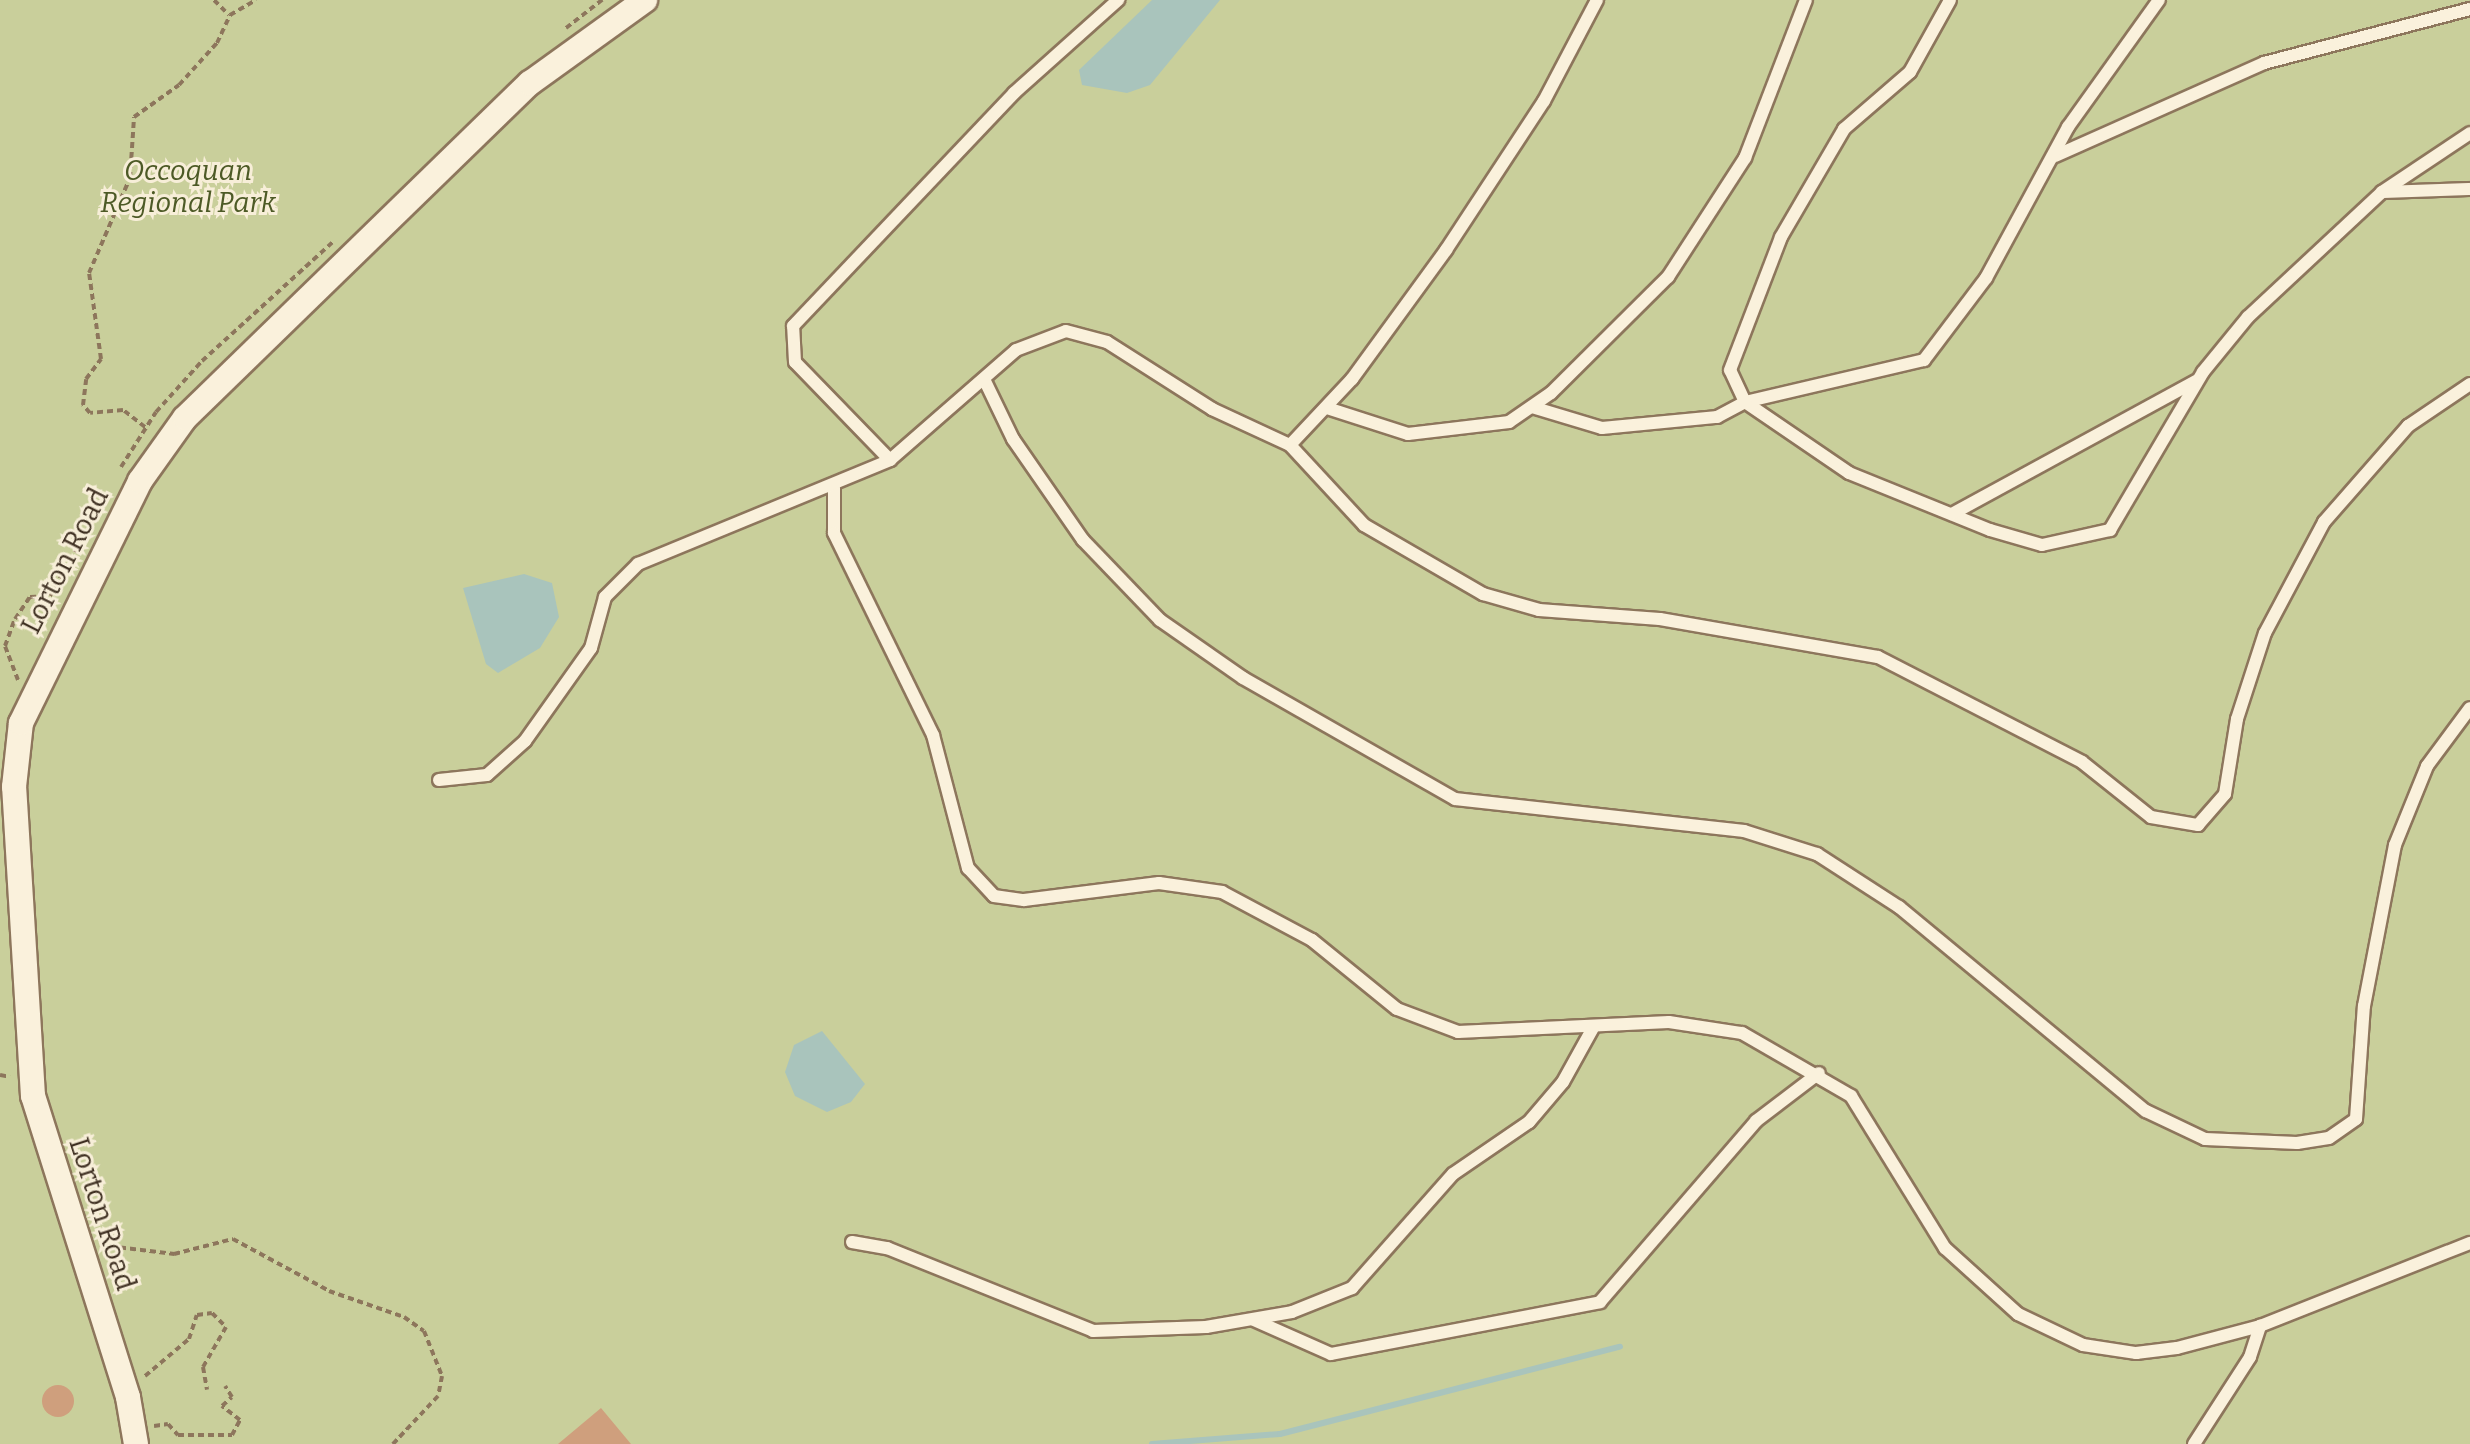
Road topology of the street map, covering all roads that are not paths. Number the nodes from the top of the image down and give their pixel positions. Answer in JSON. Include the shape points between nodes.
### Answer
{"nodes":[{"id":1,"x":645,"y":0,"type":"edge"},
{"id":2,"x":1118,"y":0,"type":"edge"},
{"id":3,"x":1597,"y":0,"type":"edge"},
{"id":4,"x":1806,"y":0,"type":"edge"},
{"id":5,"x":1950,"y":0,"type":"edge"},
{"id":6,"x":2159,"y":0,"type":"edge"},
{"id":7,"x":2470,"y":9,"type":"edge"},
{"id":8,"x":2470,"y":133,"type":"edge"},
{"id":9,"x":2055,"y":156,"type":"junction"},
{"id":10,"x":2470,"y":189,"type":"edge"},
{"id":11,"x":2382,"y":192,"type":"junction"},
{"id":12,"x":984,"y":379,"type":"junction"},
{"id":13,"x":2199,"y":379,"type":"junction"},
{"id":14,"x":2470,"y":384,"type":"edge"},
{"id":15,"x":1745,"y":402,"type":"junction"},
{"id":16,"x":1532,"y":407,"type":"junction"},
{"id":17,"x":1327,"y":408,"type":"junction"},
{"id":18,"x":1290,"y":445,"type":"junction"},
{"id":19,"x":890,"y":460,"type":"junction"},
{"id":20,"x":834,"y":488,"type":"junction"},
{"id":21,"x":1952,"y":514,"type":"junction"},
{"id":22,"x":2470,"y":708,"type":"edge"},
{"id":23,"x":439,"y":780,"type":"dead end"},
{"id":24,"x":1594,"y":1026,"type":"junction"},
{"id":25,"x":1819,"y":1073,"type":"junction"},
{"id":26,"x":852,"y":1242,"type":"dead end"},
{"id":27,"x":2470,"y":1243,"type":"edge"},
{"id":28,"x":1254,"y":1320,"type":"junction"},
{"id":29,"x":2260,"y":1326,"type":"junction"},
{"id":30,"x":144,"y":1435,"type":"edge"},
{"id":31,"x":2194,"y":1444,"type":"edge"}],
"edges":[{"from":1,"to":30,"type":"street","name":"Lorton Road","via":[[530,83],[185,418],[140,481],[37,681],[14,760],[33,1096]]},
{"from":2,"to":19,"type":"lane","via":[[1014,93],[793,326],[795,362]]},
{"from":3,"to":17,"type":"lane","via":[[1511,155]]},
{"from":4,"to":16,"type":"lane","via":[[1745,158],[1668,277]]},
{"from":5,"to":15,"type":"lane","via":[[1910,72],[1844,129],[1781,237],[1730,370]]},
{"from":6,"to":9,"type":"lane"},
{"from":7,"to":9,"type":"lane","via":[[2264,63]]},
{"from":8,"to":11,"type":"lane"},
{"from":9,"to":15,"type":"lane","via":[[1986,278],[1924,360]]},
{"from":10,"to":11,"type":"lane"},
{"from":11,"to":13,"type":"lane","via":[[2314,248]]},
{"from":12,"to":18,"type":"lane","via":[[1033,339],[1087,333],[1212,409]]},
{"from":12,"to":19,"type":"lane"},
{"from":12,"to":22,"type":"lane","via":[[1013,439],[1083,540],[1160,620],[1243,678],[1455,799],[1744,831],[1817,854],[1899,907],[2146,1111],[2205,1139],[2297,1143],[2329,1138],[2356,1119],[2364,1006],[2395,845],[2427,766]]},
{"from":13,"to":21,"type":"lane"},
{"from":13,"to":21,"type":"lane","via":[[2110,530],[2042,545]]},
{"from":14,"to":18,"type":"lane","via":[[2408,426],[2324,522],[2265,633],[2237,719],[2225,794],[2198,825],[2151,817],[2082,762],[1868,653],[1660,619],[1539,610],[1483,594],[1364,525]]},
{"from":15,"to":16,"type":"lane","via":[[1717,417],[1602,428]]},
{"from":15,"to":21,"type":"lane","via":[[1849,473]]},
{"from":16,"to":17,"type":"lane","via":[[1509,422],[1408,434]]},
{"from":17,"to":18,"type":"lane"},
{"from":19,"to":20,"type":"lane"},
{"from":20,"to":23,"type":"lane","via":[[695,535],[638,564],[605,597],[591,648],[525,741],[487,775]]},
{"from":20,"to":24,"type":"lane","via":[[834,533],[886,626],[902,678],[933,735],[968,868],[983,889],[1024,900],[1189,885],[1276,917],[1397,1009],[1434,1027],[1479,1033]]},
{"from":24,"to":25,"type":"lane","via":[[1719,1027]]},
{"from":24,"to":28,"type":"lane","via":[[1539,1113],[1453,1174],[1375,1269],[1322,1302]]},
{"from":25,"to":28,"type":"lane","via":[[1772,1103],[1600,1302],[1331,1354]]},
{"from":25,"to":29,"type":"lane","via":[[1870,1116],[1945,1248],[2035,1325],[2083,1345],[2136,1353]]},
{"from":26,"to":28,"type":"lane","via":[[887,1248],[1093,1331]]},
{"from":27,"to":29,"type":"lane"},
{"from":29,"to":31,"type":"lane","via":[[2242,1372]]}]}
